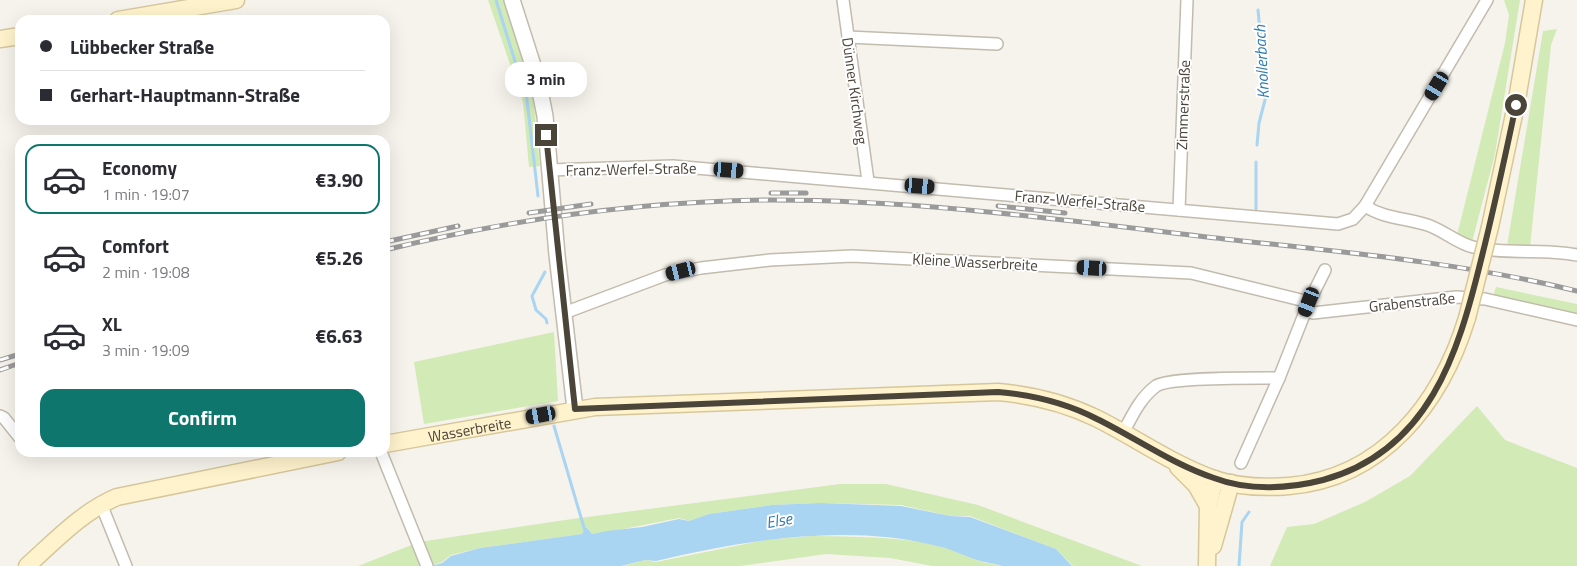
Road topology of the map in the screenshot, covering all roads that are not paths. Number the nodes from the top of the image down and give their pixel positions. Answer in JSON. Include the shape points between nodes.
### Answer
{"nodes":[{"id":1,"x":236,"y":0,"type":"edge"},
{"id":2,"x":512,"y":0,"type":"edge"},
{"id":3,"x":843,"y":0,"type":"edge"},
{"id":4,"x":1187,"y":0,"type":"edge"},
{"id":5,"x":1488,"y":0,"type":"edge"},
{"id":6,"x":1534,"y":0,"type":"edge"},
{"id":7,"x":148,"y":15,"type":"edge"},
{"id":8,"x":15,"y":37,"type":"edge"},
{"id":9,"x":848,"y":37,"type":"junction"},
{"id":10,"x":0,"y":39,"type":"edge"},
{"id":11,"x":997,"y":44,"type":"dead end"},
{"id":12,"x":549,"y":170,"type":"junction"},
{"id":13,"x":868,"y":181,"type":"junction"},
{"id":14,"x":1365,"y":206,"type":"junction"},
{"id":15,"x":1179,"y":210,"type":"junction"},
{"id":16,"x":1577,"y":255,"type":"edge"},
{"id":17,"x":1326,"y":270,"type":"dead end"},
{"id":18,"x":1307,"y":306,"type":"junction"},
{"id":19,"x":564,"y":313,"type":"junction"},
{"id":20,"x":1577,"y":320,"type":"edge"},
{"id":21,"x":1279,"y":378,"type":"junction"},
{"id":22,"x":575,"y":409,"type":"junction"},
{"id":23,"x":0,"y":416,"type":"edge"},
{"id":24,"x":15,"y":432,"type":"edge"},
{"id":25,"x":1123,"y":433,"type":"junction"},
{"id":26,"x":390,"y":443,"type":"edge"},
{"id":27,"x":313,"y":457,"type":"edge"},
{"id":28,"x":383,"y":457,"type":"edge"},
{"id":29,"x":1169,"y":459,"type":"junction"},
{"id":30,"x":1241,"y":463,"type":"dead end"},
{"id":31,"x":1223,"y":481,"type":"junction"},
{"id":32,"x":101,"y":504,"type":"junction"},
{"id":33,"x":1208,"y":506,"type":"junction"},
{"id":34,"x":27,"y":566,"type":"edge"},
{"id":35,"x":126,"y":566,"type":"edge"},
{"id":36,"x":427,"y":566,"type":"edge"},
{"id":37,"x":1207,"y":566,"type":"edge"}],
"edges":[{"from":1,"to":7,"type":"main road"},
{"from":2,"to":12,"type":"street","via":[[538,81],[545,116]]},
{"from":3,"to":9,"type":"street","name":"Dünner Kirchweg"},
{"from":4,"to":15,"type":"street","name":"Zimmerstraße"},
{"from":5,"to":14,"type":"street","name":"Franz-Werfel-Straße"},
{"from":6,"to":31,"type":"main road","name":"Wasserbreite","bridge":true,"via":[[1516,105],[1467,318],[1452,360],[1427,404],[1407,429],[1377,455],[1345,472],[1313,483],[1264,487]]},
{"from":8,"to":10,"type":"main road"},
{"from":9,"to":11,"type":"street"},
{"from":9,"to":13,"type":"street","name":"Dünner Kirchweg"},
{"from":12,"to":13,"type":"street","name":"Franz-Werfel-Straße","via":[[673,166]]},
{"from":12,"to":19,"type":"street"},
{"from":13,"to":15,"type":"street","name":"Franz-Werfel-Straße"},
{"from":14,"to":15,"type":"street","name":"Franz-Werfel-Straße","via":[[1353,219],[1338,224]]},
{"from":14,"to":16,"type":"street","via":[[1375,213],[1426,224],[1471,247]]},
{"from":17,"to":18,"type":"street"},
{"from":18,"to":19,"type":"street","name":"Kleine Wasserbreite","via":[[1191,273],[852,256],[770,260],[681,271]]},
{"from":18,"to":20,"type":"street","name":"Grabenstraße","via":[[1313,313],[1456,297],[1486,298]]},
{"from":18,"to":21,"type":"street"},
{"from":19,"to":22,"type":"street"},
{"from":21,"to":25,"type":"street","via":[[1158,385],[1140,402]]},
{"from":21,"to":30,"type":"street"},
{"from":22,"to":25,"type":"main road","name":"Wasserbreite","via":[[998,392],[1066,405]]},
{"from":22,"to":26,"type":"main road","name":"Wasserbreite"},
{"from":23,"to":24,"type":"street"},
{"from":25,"to":29,"type":"main road","name":"Wasserbreite"},
{"from":27,"to":32,"type":"main road","via":[[135,492]]},
{"from":28,"to":36,"type":"street"},
{"from":29,"to":31,"type":"main road","name":"Wasserbreite"},
{"from":29,"to":33,"type":"main road","name":"Wasserbreite","via":[[1196,485]]},
{"from":31,"to":33,"type":"main road"},
{"from":31,"to":37,"type":"main road"},
{"from":32,"to":34,"type":"main road"},
{"from":32,"to":35,"type":"street"},
{"from":33,"to":37,"type":"main road"}]}
